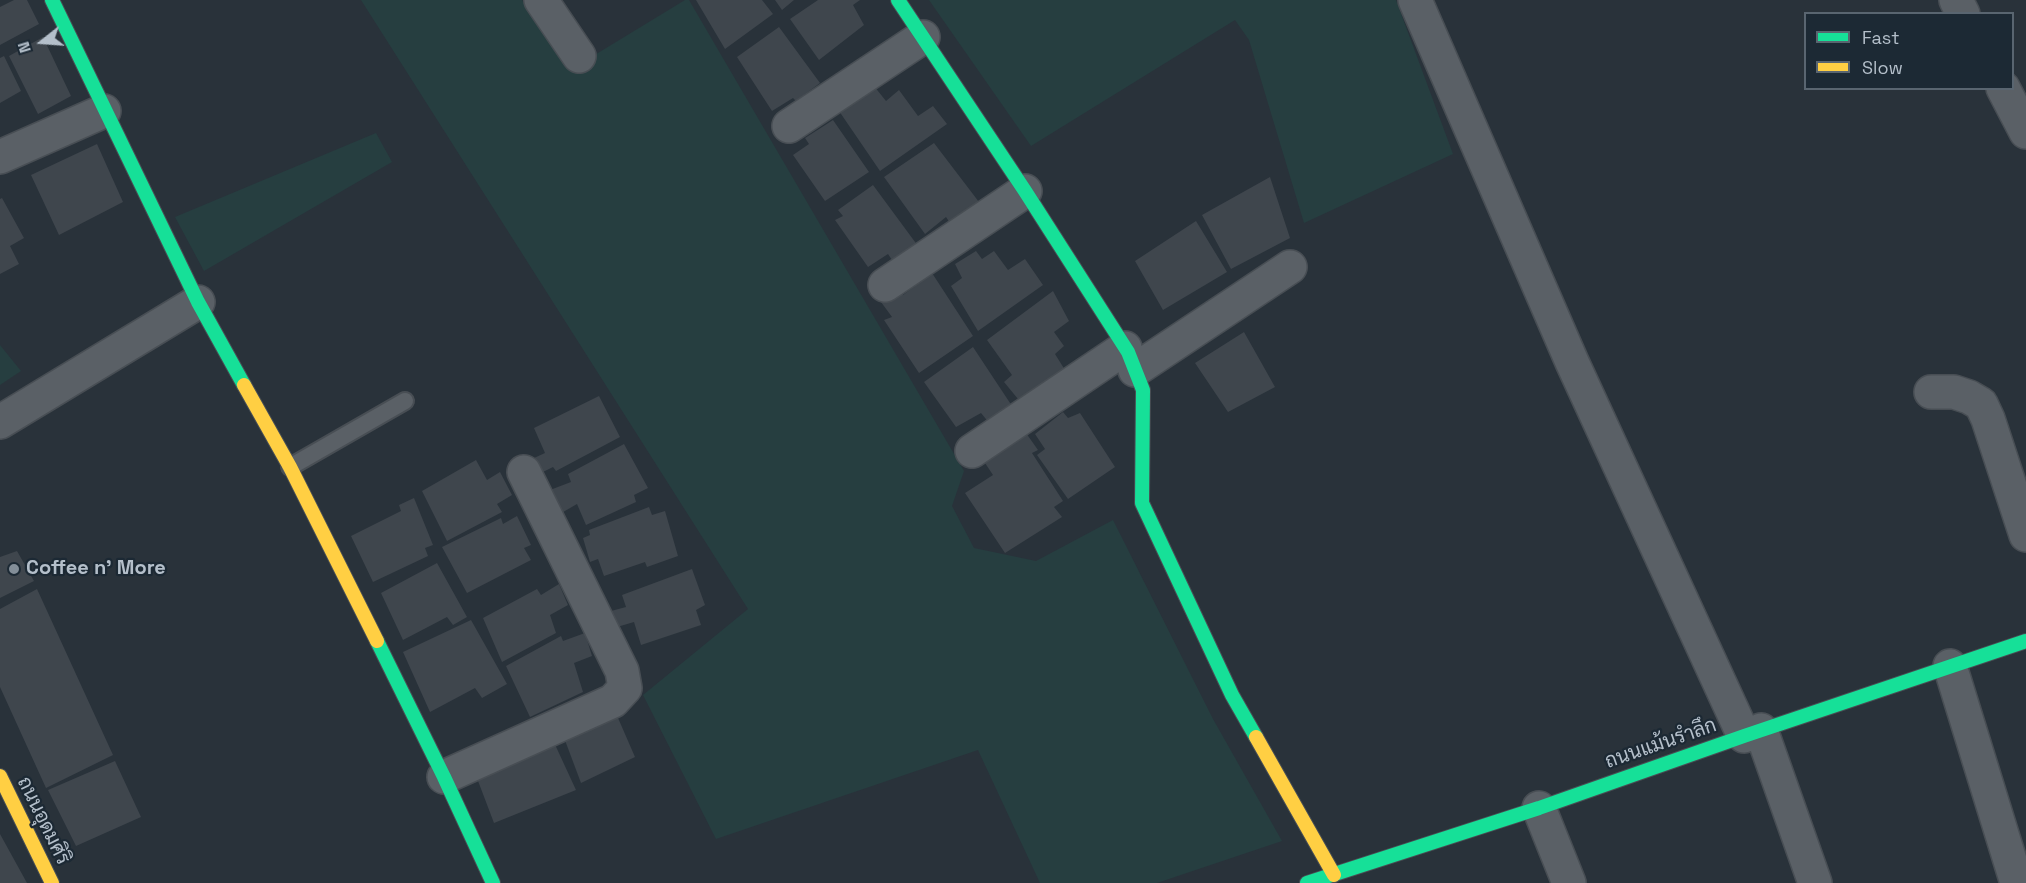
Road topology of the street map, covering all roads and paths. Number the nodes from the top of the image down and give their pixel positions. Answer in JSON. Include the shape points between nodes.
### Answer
{"nodes":[{"id":1,"x":52,"y":0,"type":"edge"},
{"id":2,"x":542,"y":0,"type":"edge"},
{"id":3,"x":898,"y":0,"type":"edge"},
{"id":4,"x":1415,"y":0,"type":"edge"},
{"id":5,"x":923,"y":37,"type":"junction"},
{"id":6,"x":579,"y":56,"type":"dead end"},
{"id":7,"x":2004,"y":90,"type":"edge"},
{"id":8,"x":104,"y":111,"type":"junction"},
{"id":9,"x":789,"y":126,"type":"dead end"},
{"id":10,"x":2026,"y":132,"type":"edge"},
{"id":11,"x":0,"y":157,"type":"edge"},
{"id":12,"x":1025,"y":191,"type":"junction"},
{"id":13,"x":1290,"y":267,"type":"dead end"},
{"id":14,"x":885,"y":285,"type":"dead end"},
{"id":15,"x":198,"y":302,"type":"junction"},
{"id":16,"x":1130,"y":359,"type":"junction"},
{"id":17,"x":1931,"y":392,"type":"dead end"},
{"id":18,"x":405,"y":401,"type":"dead end"},
{"id":19,"x":0,"y":422,"type":"edge"},
{"id":20,"x":972,"y":451,"type":"dead end"},
{"id":21,"x":290,"y":466,"type":"junction"},
{"id":22,"x":524,"y":472,"type":"dead end"},
{"id":23,"x":2026,"y":535,"type":"edge"},
{"id":24,"x":2026,"y":640,"type":"edge"},
{"id":25,"x":1950,"y":666,"type":"junction"},
{"id":26,"x":1753,"y":733,"type":"junction"},
{"id":27,"x":0,"y":776,"type":"edge"},
{"id":28,"x":444,"y":777,"type":"junction"},
{"id":29,"x":1539,"y":808,"type":"junction"},
{"id":30,"x":1334,"y":874,"type":"junction"},
{"id":31,"x":52,"y":883,"type":"edge"},
{"id":32,"x":493,"y":883,"type":"edge"},
{"id":33,"x":1307,"y":883,"type":"edge"},
{"id":34,"x":1569,"y":883,"type":"edge"},
{"id":35,"x":1815,"y":883,"type":"edge"},
{"id":36,"x":2017,"y":883,"type":"edge"}],
"edges":[{"from":1,"to":8,"type":"street"},
{"from":2,"to":6,"type":"street"},
{"from":3,"to":5,"type":"street"},
{"from":4,"to":26,"type":"street","via":[[1572,362]]},
{"from":5,"to":9,"type":"street"},
{"from":5,"to":12,"type":"street"},
{"from":7,"to":10,"type":"street"},
{"from":8,"to":11,"type":"street"},
{"from":8,"to":15,"type":"street"},
{"from":12,"to":14,"type":"street"},
{"from":12,"to":16,"type":"street"},
{"from":13,"to":16,"type":"street"},
{"from":15,"to":19,"type":"street"},
{"from":15,"to":21,"type":"street"},
{"from":16,"to":20,"type":"street"},
{"from":16,"to":30,"type":"street","via":[[1143,390],[1142,503],[1232,695]]},
{"from":17,"to":23,"type":"street","via":[[1954,392],[1981,404]]},
{"from":18,"to":21,"type":"lane"},
{"from":21,"to":28,"type":"street"},
{"from":22,"to":28,"type":"street","via":[[622,671],[625,688],[613,701]]},
{"from":24,"to":25,"type":"street","name":"ถนนแม้นรำลึก"},
{"from":25,"to":26,"type":"street","name":"ถนนแม้นรำลึก"},
{"from":25,"to":36,"type":"street"},
{"from":26,"to":29,"type":"street","name":"ถนนแม้นรำลึก"},
{"from":26,"to":35,"type":"street"},
{"from":27,"to":31,"type":"street","name":"ถนนอุดมศิริ"},
{"from":28,"to":32,"type":"street"},
{"from":29,"to":30,"type":"street","name":"ถนนแม้นรำลึก"},
{"from":29,"to":34,"type":"street"},
{"from":30,"to":33,"type":"street","name":"ถนนแม้นรำลึก"}]}
